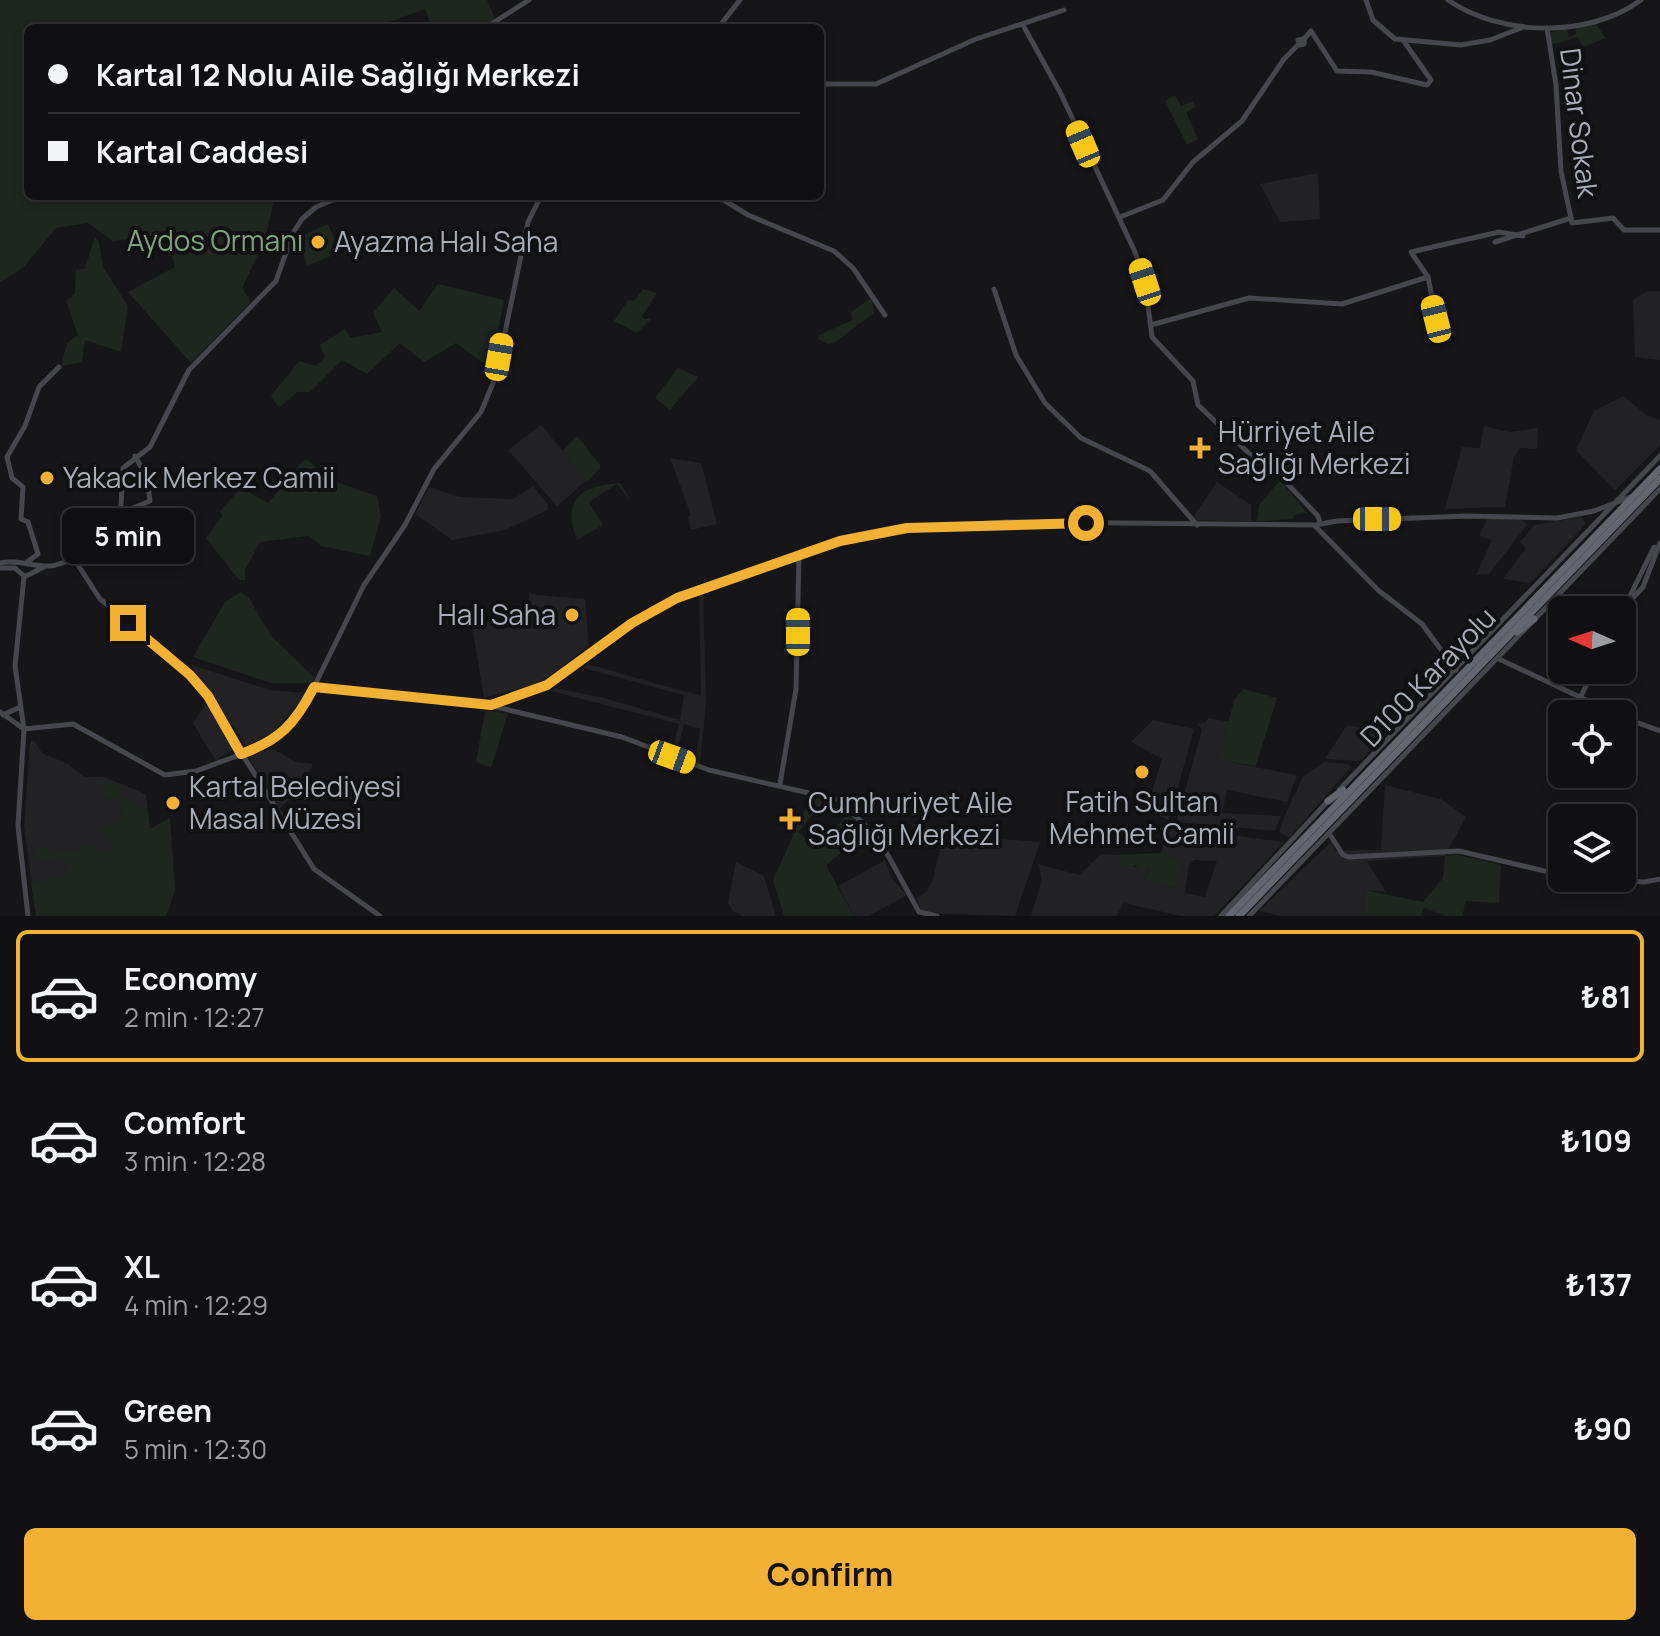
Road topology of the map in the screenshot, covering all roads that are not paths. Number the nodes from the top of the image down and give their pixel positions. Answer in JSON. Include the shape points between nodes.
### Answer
{"nodes":[{"id":1,"x":529,"y":0,"type":"edge"},
{"id":2,"x":740,"y":0,"type":"edge"},
{"id":3,"x":1366,"y":0,"type":"edge"},
{"id":4,"x":1448,"y":0,"type":"edge"},
{"id":5,"x":1641,"y":0,"type":"edge"},
{"id":6,"x":1064,"y":10,"type":"dead end"},
{"id":7,"x":491,"y":24,"type":"edge"},
{"id":8,"x":721,"y":24,"type":"edge"},
{"id":9,"x":1023,"y":25,"type":"junction"},
{"id":10,"x":1522,"y":28,"type":"junction"},
{"id":11,"x":1547,"y":28,"type":"junction"},
{"id":12,"x":1403,"y":40,"type":"junction"},
{"id":13,"x":824,"y":84,"type":"edge"},
{"id":14,"x":333,"y":200,"type":"edge"},
{"id":15,"x":539,"y":200,"type":"edge"},
{"id":16,"x":724,"y":200,"type":"edge"},
{"id":17,"x":1120,"y":217,"type":"junction"},
{"id":18,"x":1571,"y":221,"type":"junction"},
{"id":19,"x":1660,"y":230,"type":"edge"},
{"id":20,"x":1523,"y":236,"type":"junction"},
{"id":21,"x":1495,"y":242,"type":"dead end"},
{"id":22,"x":1428,"y":277,"type":"junction"},
{"id":23,"x":994,"y":289,"type":"dead end"},
{"id":24,"x":885,"y":315,"type":"dead end"},
{"id":25,"x":1151,"y":325,"type":"junction"},
{"id":26,"x":1440,"y":339,"type":"dead end"},
{"id":27,"x":59,"y":367,"type":"dead end"},
{"id":28,"x":0,"y":451,"type":"edge"},
{"id":29,"x":9,"y":452,"type":"junction"},
{"id":30,"x":135,"y":456,"type":"junction"},
{"id":31,"x":1660,"y":456,"type":"edge"},
{"id":32,"x":1660,"y":469,"type":"edge"},
{"id":33,"x":1660,"y":479,"type":"edge"},
{"id":34,"x":1660,"y":489,"type":"edge"},
{"id":35,"x":116,"y":515,"type":"junction"},
{"id":36,"x":68,"y":518,"type":"dead end"},
{"id":37,"x":1315,"y":520,"type":"junction"},
{"id":38,"x":1198,"y":526,"type":"junction"},
{"id":39,"x":1660,"y":542,"type":"edge"},
{"id":40,"x":799,"y":556,"type":"junction"},
{"id":41,"x":15,"y":560,"type":"junction"},
{"id":42,"x":24,"y":562,"type":"junction"},
{"id":43,"x":0,"y":566,"type":"edge"},
{"id":44,"x":49,"y":566,"type":"junction"},
{"id":45,"x":16,"y":568,"type":"junction"},
{"id":46,"x":24,"y":577,"type":"junction"},
{"id":47,"x":1639,"y":592,"type":"junction"},
{"id":48,"x":1636,"y":596,"type":"edge"},
{"id":49,"x":1636,"y":597,"type":"edge"},
{"id":50,"x":1534,"y":619,"type":"junction"},
{"id":51,"x":1502,"y":643,"type":"junction"},
{"id":52,"x":1499,"y":659,"type":"junction"},
{"id":53,"x":1456,"y":670,"type":"junction"},
{"id":54,"x":1585,"y":684,"type":"edge"},
{"id":55,"x":314,"y":687,"type":"junction"},
{"id":56,"x":1578,"y":699,"type":"joint"},
{"id":57,"x":491,"y":705,"type":"junction"},
{"id":58,"x":20,"y":707,"type":"junction"},
{"id":59,"x":2,"y":713,"type":"edge"},
{"id":60,"x":1636,"y":722,"type":"edge"},
{"id":61,"x":24,"y":729,"type":"junction"},
{"id":62,"x":1660,"y":731,"type":"edge"},
{"id":63,"x":241,"y":754,"type":"junction"},
{"id":64,"x":1358,"y":779,"type":"junction"},
{"id":65,"x":780,"y":784,"type":"junction"},
{"id":66,"x":1328,"y":801,"type":"junction"},
{"id":67,"x":1329,"y":833,"type":"junction"},
{"id":68,"x":1548,"y":872,"type":"edge"},
{"id":69,"x":1660,"y":879,"type":"edge"},
{"id":70,"x":1636,"y":881,"type":"edge"},
{"id":71,"x":28,"y":916,"type":"edge"},
{"id":72,"x":380,"y":916,"type":"edge"},
{"id":73,"x":937,"y":916,"type":"edge"},
{"id":74,"x":1221,"y":916,"type":"edge"},
{"id":75,"x":1229,"y":916,"type":"edge"},
{"id":76,"x":1239,"y":916,"type":"edge"},
{"id":77,"x":1249,"y":916,"type":"edge"}],
"edges":[{"from":1,"to":7,"type":"street"},
{"from":2,"to":8,"type":"street"},
{"from":3,"to":12,"type":"street","via":[[1373,20]]},
{"from":4,"to":10,"type":"street","via":[[1480,19]]},
{"from":5,"to":11,"type":"street","via":[[1614,15]]},
{"from":6,"to":9,"type":"street"},
{"from":9,"to":13,"type":"street","via":[[976,39],[876,84]]},
{"from":9,"to":17,"type":"street"},
{"from":10,"to":11,"type":"street"},
{"from":10,"to":12,"type":"street","via":[[1461,45]]},
{"from":11,"to":18,"type":"street","name":"Dinar Sokak"},
{"from":12,"to":17,"type":"street","via":[[1431,80],[1427,85],[1371,72],[1337,71],[1311,31],[1284,59],[1242,121],[1193,162],[1163,200]]},
{"from":14,"to":30,"type":"street","via":[[302,219],[276,281],[189,370],[154,441]]},
{"from":15,"to":55,"type":"street","via":[[528,222],[496,376],[481,412],[439,461],[405,525],[364,585]]},
{"from":16,"to":24,"type":"street","via":[[834,251],[853,268]]},
{"from":17,"to":25,"type":"street","via":[[1145,282]]},
{"from":18,"to":19,"type":"street","via":[[1613,218],[1624,230]]},
{"from":18,"to":20,"type":"street"},
{"from":20,"to":21,"type":"street"},
{"from":20,"to":22,"type":"street","via":[[1494,233],[1411,252]]},
{"from":22,"to":25,"type":"street","via":[[1342,304],[1249,298]]},
{"from":22,"to":26,"type":"street"},
{"from":23,"to":38,"type":"street","via":[[1016,355],[1045,403],[1081,438],[1150,471]]},
{"from":25,"to":37,"type":"street","via":[[1152,337],[1193,381],[1198,405],[1279,475]]},
{"from":27,"to":29,"type":"street","via":[[39,387]]},
{"from":28,"to":29,"type":"street"},
{"from":29,"to":42,"type":"street","via":[[7,466],[23,487],[21,519],[29,525],[38,556]]},
{"from":30,"to":35,"type":"street","via":[[123,468]]},
{"from":30,"to":35,"type":"street","via":[[147,478],[150,501]]},
{"from":31,"to":53,"type":"street"},
{"from":32,"to":64,"type":"highway","name":"D100 Karayolu"},
{"from":33,"to":51,"type":"highway","name":"D100 Karayolu"},
{"from":34,"to":37,"type":"street","via":[[1557,518]]},
{"from":34,"to":50,"type":"street"},
{"from":35,"to":36,"type":"street"},
{"from":37,"to":38,"type":"street"},
{"from":37,"to":53,"type":"street","via":[[1378,590],[1428,630]]},
{"from":38,"to":40,"type":"street","via":[[1006,522],[907,528],[840,541]]},
{"from":39,"to":47,"type":"street","via":[[1648,556]]},
{"from":40,"to":57,"type":"street","via":[[677,598],[632,623],[547,685]]},
{"from":40,"to":65,"type":"street","via":[[796,689]]},
{"from":41,"to":42,"type":"street"},
{"from":41,"to":43,"type":"street"},
{"from":41,"to":45,"type":"street"},
{"from":42,"to":44,"type":"street"},
{"from":42,"to":45,"type":"street"},
{"from":43,"to":45,"type":"street"},
{"from":44,"to":46,"type":"street"},
{"from":44,"to":63,"type":"street","via":[[70,560],[107,605],[190,675]]},
{"from":45,"to":46,"type":"street"},
{"from":46,"to":58,"type":"street","via":[[14,652]]},
{"from":47,"to":48,"type":"street"},
{"from":47,"to":49,"type":"street"},
{"from":50,"to":51,"type":"highway"},
{"from":50,"to":52,"type":"street"},
{"from":51,"to":76,"type":"highway","name":"D100 Karayolu"},
{"from":52,"to":56,"type":"street"},
{"from":52,"to":67,"type":"street"},
{"from":53,"to":66,"type":"street"},
{"from":54,"to":56,"type":"street"},
{"from":55,"to":57,"type":"street"},
{"from":55,"to":63,"type":"street","via":[[297,717],[272,743]]},
{"from":57,"to":65,"type":"street","via":[[622,737],[709,770]]},
{"from":58,"to":59,"type":"street"},
{"from":58,"to":61,"type":"street"},
{"from":59,"to":61,"type":"street"},
{"from":60,"to":62,"type":"street"},
{"from":61,"to":63,"type":"street","via":[[73,724],[165,775],[196,771]]},
{"from":61,"to":71,"type":"street","via":[[18,826]]},
{"from":63,"to":72,"type":"street","via":[[314,869]]},
{"from":64,"to":66,"type":"highway"},
{"from":64,"to":75,"type":"highway","name":"D100 Karayolu"},
{"from":65,"to":73,"type":"street","via":[[851,808],[879,839],[918,912]]},
{"from":66,"to":74,"type":"street"},
{"from":67,"to":68,"type":"street","via":[[1349,857],[1459,851]]},
{"from":67,"to":77,"type":"street"},
{"from":69,"to":70,"type":"street"}]}
